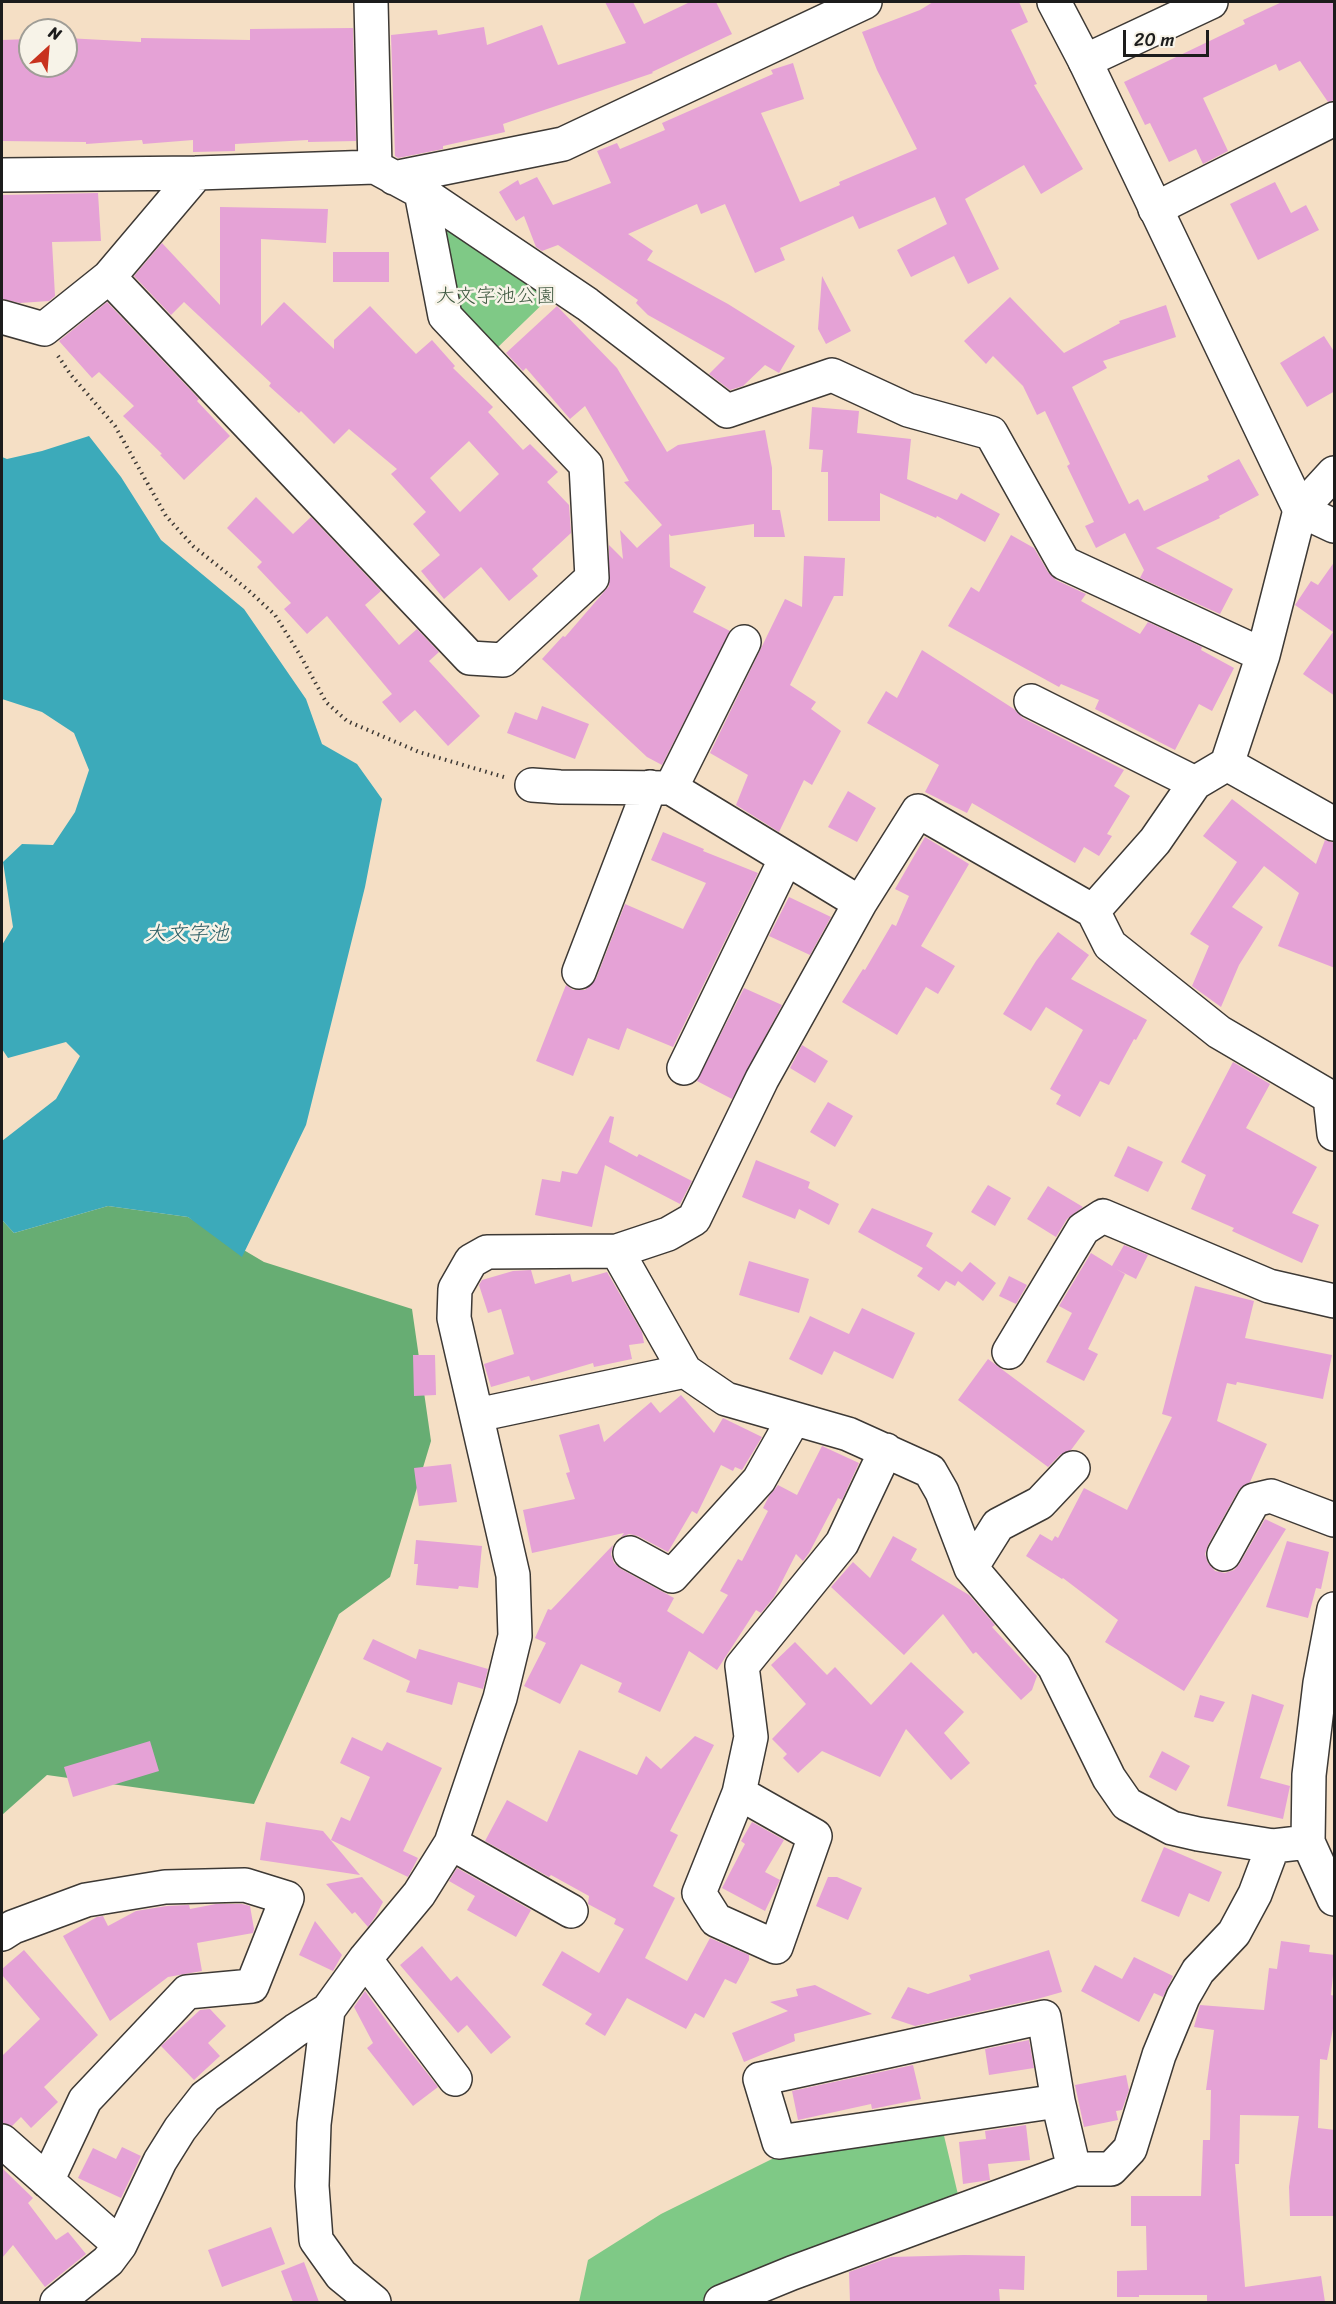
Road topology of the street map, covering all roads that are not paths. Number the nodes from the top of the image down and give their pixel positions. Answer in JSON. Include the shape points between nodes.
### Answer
{"nodes":[{"id":1,"x":371,"y":2,"type":"edge"},
{"id":2,"x":864,"y":2,"type":"edge"},
{"id":3,"x":1054,"y":2,"type":"edge"},
{"id":4,"x":1211,"y":2,"type":"edge"},
{"id":5,"x":1085,"y":61,"type":"junction"},
{"id":6,"x":1335,"y":119,"type":"edge"},
{"id":7,"x":197,"y":173,"type":"junction"},
{"id":8,"x":2,"y":175,"type":"edge"},
{"id":9,"x":397,"y":179,"type":"junction"},
{"id":10,"x":1155,"y":209,"type":"junction"},
{"id":11,"x":109,"y":277,"type":"junction"},
{"id":12,"x":2,"y":317,"type":"edge"},
{"id":13,"x":1335,"y":473,"type":"edge"},
{"id":14,"x":1299,"y":510,"type":"junction"},
{"id":15,"x":1335,"y":526,"type":"edge"},
{"id":16,"x":744,"y":642,"type":"dead end"},
{"id":17,"x":1263,"y":655,"type":"junction"},
{"id":18,"x":1031,"y":701,"type":"dead end"},
{"id":19,"x":1227,"y":764,"type":"junction"},
{"id":20,"x":1195,"y":783,"type":"junction"},
{"id":21,"x":532,"y":785,"type":"road end"},
{"id":22,"x":661,"y":788,"type":"junction"},
{"id":23,"x":1335,"y":824,"type":"edge"},
{"id":24,"x":786,"y":858,"type":"junction"},
{"id":25,"x":860,"y":903,"type":"junction"},
{"id":26,"x":1093,"y":911,"type":"junction"},
{"id":27,"x":579,"y":972,"type":"dead end"},
{"id":28,"x":684,"y":1068,"type":"dead end"},
{"id":29,"x":1332,"y":1098,"type":"edge"},
{"id":30,"x":1335,"y":1134,"type":"edge"},
{"id":31,"x":617,"y":1251,"type":"junction"},
{"id":32,"x":1335,"y":1301,"type":"edge"},
{"id":33,"x":1009,"y":1352,"type":"dead end"},
{"id":34,"x":685,"y":1371,"type":"junction"},
{"id":35,"x":477,"y":1415,"type":"junction"},
{"id":36,"x":793,"y":1420,"type":"junction"},
{"id":37,"x":886,"y":1450,"type":"junction"},
{"id":38,"x":1073,"y":1468,"type":"dead end"},
{"id":39,"x":1335,"y":1520,"type":"edge"},
{"id":40,"x":630,"y":1553,"type":"dead end"},
{"id":41,"x":1224,"y":1554,"type":"dead end"},
{"id":42,"x":971,"y":1568,"type":"junction"},
{"id":43,"x":1335,"y":1609,"type":"edge"},
{"id":44,"x":739,"y":1793,"type":"dead end"},
{"id":45,"x":1308,"y":1842,"type":"junction"},
{"id":46,"x":451,"y":1844,"type":"junction"},
{"id":47,"x":1273,"y":1846,"type":"junction"},
{"id":48,"x":1335,"y":1899,"type":"edge"},
{"id":49,"x":571,"y":1911,"type":"dead end"},
{"id":50,"x":2,"y":1934,"type":"edge"},
{"id":51,"x":365,"y":1959,"type":"junction"},
{"id":52,"x":328,"y":2010,"type":"junction"},
{"id":53,"x":455,"y":2079,"type":"dead end"},
{"id":54,"x":1058,"y":2101,"type":"junction"},
{"id":55,"x":2,"y":2141,"type":"edge"},
{"id":56,"x":1074,"y":2169,"type":"junction"},
{"id":57,"x":47,"y":2181,"type":"junction"},
{"id":58,"x":120,"y":2245,"type":"junction"},
{"id":59,"x":57,"y":2302,"type":"edge"},
{"id":60,"x":374,"y":2302,"type":"edge"},
{"id":61,"x":721,"y":2302,"type":"edge"}],
"edges":[{"from":1,"to":9,"type":"street"},
{"from":2,"to":9,"type":"street","via":[[563,144]]},
{"from":3,"to":5,"type":"street"},
{"from":4,"to":5,"type":"street"},
{"from":5,"to":10,"type":"street"},
{"from":6,"to":10,"type":"street"},
{"from":7,"to":8,"type":"street"},
{"from":7,"to":9,"type":"street"},
{"from":7,"to":11,"type":"street"},
{"from":9,"to":11,"type":"street","via":[[445,316],[586,465],[592,578],[503,660],[470,658]]},
{"from":9,"to":17,"type":"street","via":[[586,304],[727,411],[832,375],[908,410],[991,434],[1064,563]]},
{"from":10,"to":14,"type":"street"},
{"from":11,"to":12,"type":"street","via":[[44,329]]},
{"from":13,"to":14,"type":"street"},
{"from":14,"to":15,"type":"street"},
{"from":14,"to":17,"type":"street"},
{"from":16,"to":22,"type":"street"},
{"from":17,"to":19,"type":"street"},
{"from":18,"to":20,"type":"street"},
{"from":19,"to":20,"type":"street"},
{"from":19,"to":23,"type":"street"},
{"from":20,"to":26,"type":"street","via":[[1155,842]]},
{"from":21,"to":22,"type":"street"},
{"from":22,"to":24,"type":"street"},
{"from":22,"to":27,"type":"street"},
{"from":24,"to":25,"type":"street"},
{"from":24,"to":28,"type":"street"},
{"from":25,"to":26,"type":"street","via":[[918,811]]},
{"from":25,"to":31,"type":"street","via":[[762,1079],[694,1219],[668,1234]]},
{"from":26,"to":29,"type":"street","via":[[1110,945],[1219,1032]]},
{"from":29,"to":30,"type":"street"},
{"from":31,"to":34,"type":"street"},
{"from":31,"to":35,"type":"street","via":[[487,1252],[471,1261],[455,1289],[454,1318]]},
{"from":32,"to":33,"type":"street","via":[[1269,1286],[1103,1216],[1083,1229]]},
{"from":34,"to":35,"type":"street"},
{"from":34,"to":36,"type":"street","via":[[726,1399]]},
{"from":35,"to":46,"type":"street","via":[[513,1575],[515,1635],[500,1698]]},
{"from":36,"to":37,"type":"street","via":[[848,1434]]},
{"from":36,"to":40,"type":"street","via":[[759,1480],[672,1576]]},
{"from":37,"to":42,"type":"street","via":[[930,1471]]},
{"from":37,"to":44,"type":"street","via":[[842,1543],[742,1666],[751,1737]]},
{"from":38,"to":42,"type":"street","via":[[1040,1503],[998,1525]]},
{"from":39,"to":41,"type":"street","via":[[1271,1496],[1254,1500]]},
{"from":42,"to":47,"type":"street","via":[[1054,1666],[1109,1778],[1127,1804],[1172,1828]]},
{"from":43,"to":45,"type":"street","via":[[1309,1775]]},
{"from":45,"to":47,"type":"street"},
{"from":45,"to":48,"type":"street"},
{"from":46,"to":49,"type":"street"},
{"from":46,"to":51,"type":"street","via":[[419,1894]]},
{"from":47,"to":56,"type":"street","via":[[1255,1894],[1234,1933],[1198,1971],[1183,1997],[1159,2055],[1130,2149],[1111,2169]]},
{"from":50,"to":57,"type":"street","via":[[86,1900],[165,1887],[245,1885],[287,1898],[252,1986],[187,1992],[85,2100]]},
{"from":51,"to":52,"type":"street"},
{"from":51,"to":53,"type":"street"},
{"from":52,"to":58,"type":"street","via":[[205,2097],[160,2161]]},
{"from":52,"to":60,"type":"street","via":[[314,2124],[312,2186],[316,2240],[341,2275]]},
{"from":54,"to":54,"type":"street","via":[[1044,2017],[760,2079],[779,2142]]},
{"from":54,"to":56,"type":"street"},
{"from":55,"to":57,"type":"street"},
{"from":56,"to":61,"type":"street","via":[[792,2272]]},
{"from":57,"to":58,"type":"street"},
{"from":58,"to":59,"type":"street","via":[[108,2261]]}]}
